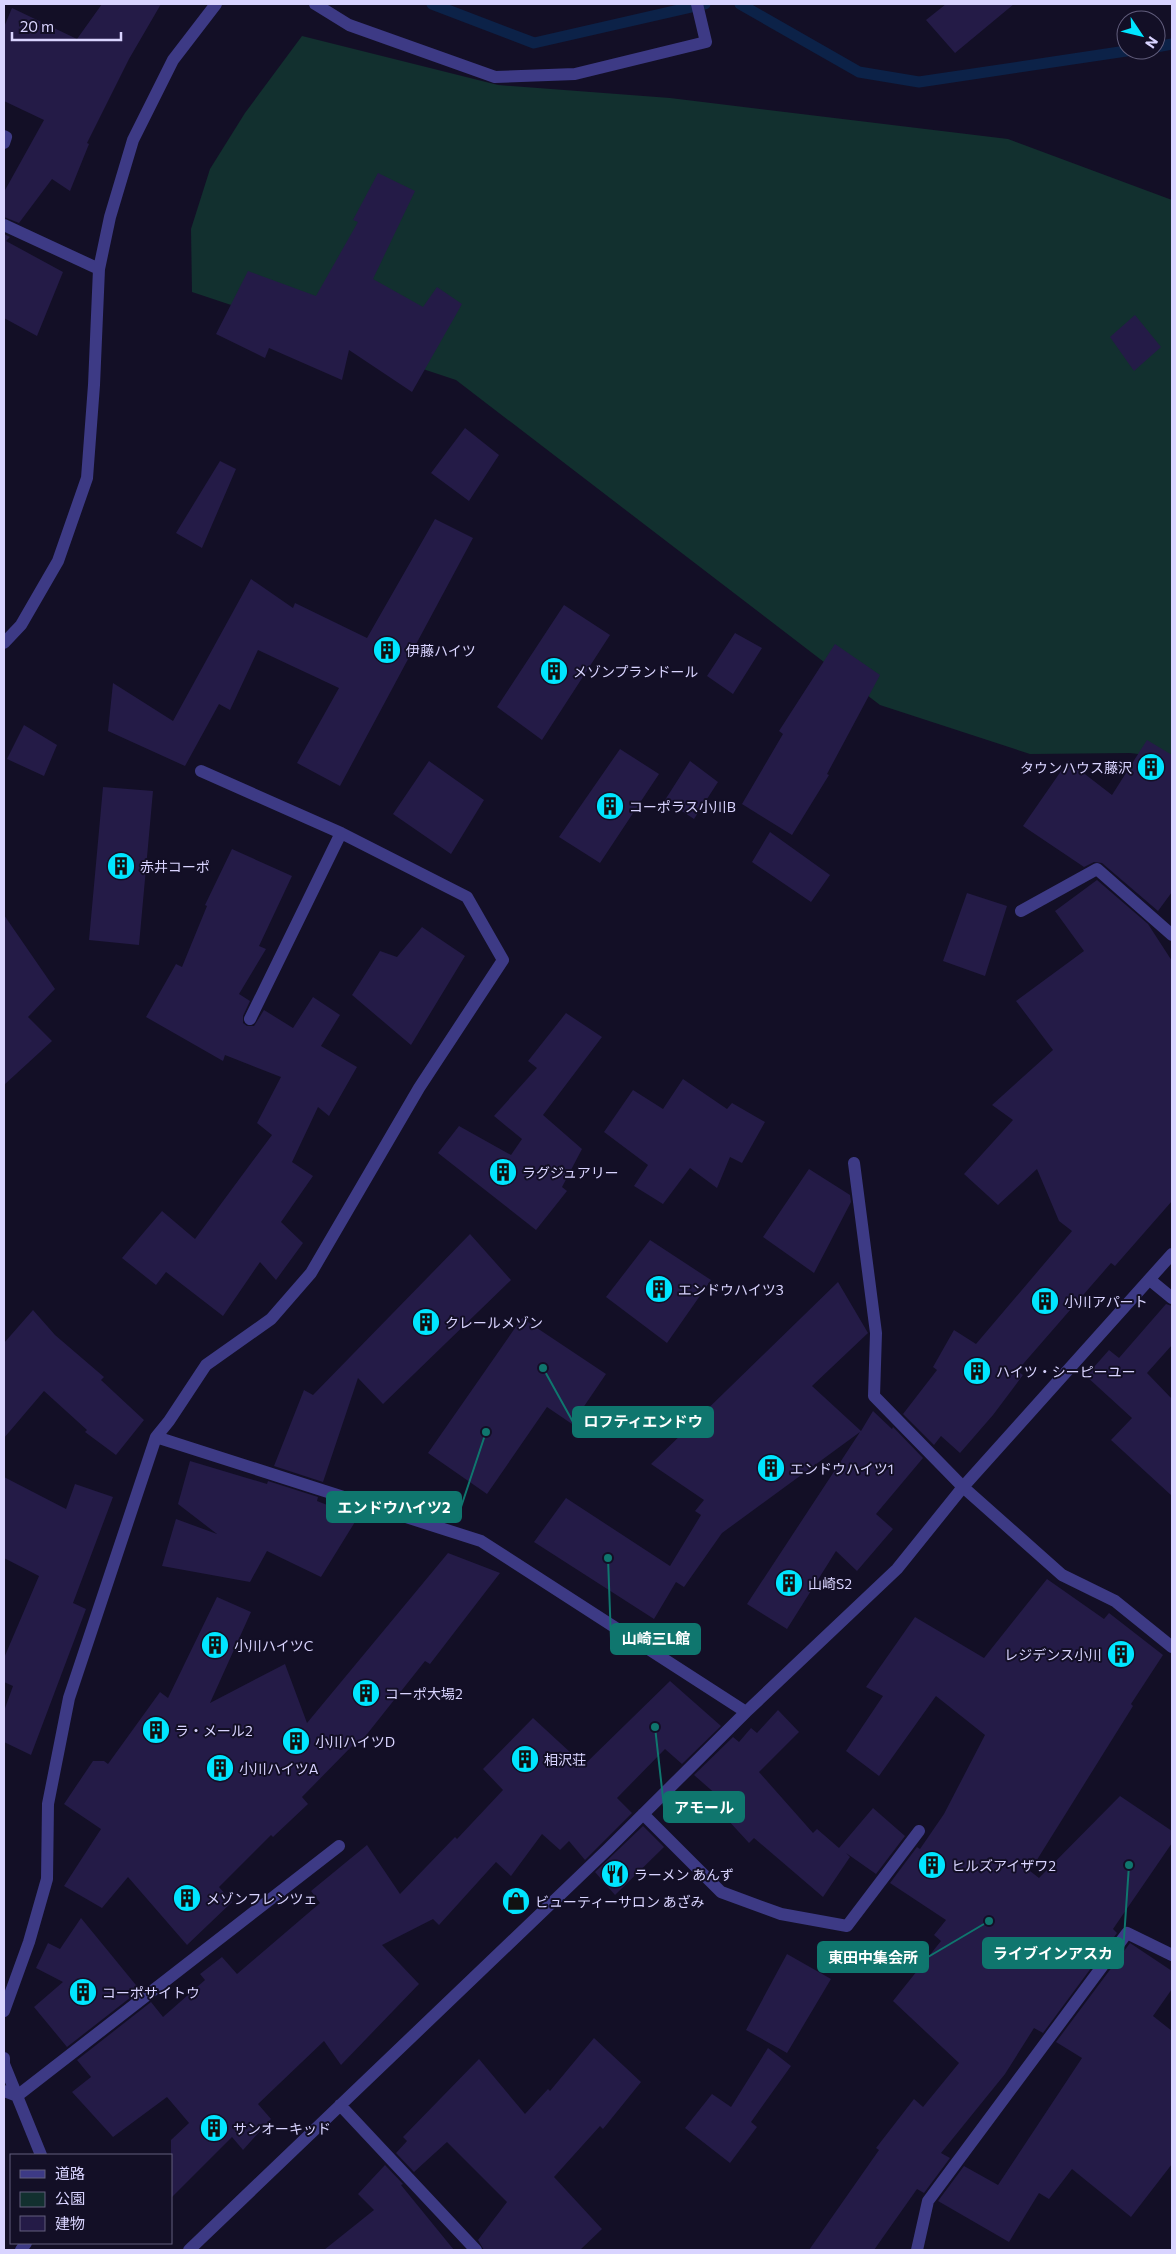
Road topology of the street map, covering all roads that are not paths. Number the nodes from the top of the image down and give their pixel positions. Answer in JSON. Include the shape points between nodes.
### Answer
{"nodes":[{"id":1,"x":216,"y":4,"type":"edge"},
{"id":2,"x":316,"y":4,"type":"edge"},
{"id":3,"x":698,"y":9,"type":"edge"},
{"id":4,"x":4,"y":136,"type":"edge"},
{"id":5,"x":4,"y":142,"type":"edge"},
{"id":6,"x":4,"y":225,"type":"edge"},
{"id":7,"x":99,"y":269,"type":"junction"},
{"id":8,"x":4,"y":643,"type":"edge"},
{"id":9,"x":201,"y":771,"type":"dead end"},
{"id":10,"x":341,"y":833,"type":"junction"},
{"id":11,"x":1021,"y":911,"type":"dead end"},
{"id":12,"x":1172,"y":935,"type":"edge"},
{"id":13,"x":250,"y":1019,"type":"dead end"},
{"id":14,"x":854,"y":1163,"type":"dead end"},
{"id":15,"x":1172,"y":1254,"type":"edge"},
{"id":16,"x":1150,"y":1280,"type":"junction"},
{"id":17,"x":1172,"y":1298,"type":"edge"},
{"id":18,"x":156,"y":1437,"type":"junction"},
{"id":19,"x":962,"y":1487,"type":"junction"},
{"id":20,"x":1172,"y":1647,"type":"edge"},
{"id":21,"x":746,"y":1712,"type":"junction"},
{"id":22,"x":643,"y":1814,"type":"junction"},
{"id":23,"x":920,"y":1831,"type":"dead end"},
{"id":24,"x":339,"y":1846,"type":"dead end"},
{"id":25,"x":1172,"y":1955,"type":"edge"},
{"id":26,"x":4,"y":2011,"type":"edge"},
{"id":27,"x":4,"y":2058,"type":"edge"},
{"id":28,"x":4,"y":2091,"type":"edge"},
{"id":29,"x":17,"y":2096,"type":"junction"},
{"id":30,"x":340,"y":2105,"type":"junction"},
{"id":31,"x":41,"y":2154,"type":"edge"},
{"id":32,"x":189,"y":2250,"type":"edge"},
{"id":33,"x":476,"y":2250,"type":"edge"},
{"id":34,"x":917,"y":2250,"type":"edge"}],
"edges":[{"from":1,"to":7,"type":"street","via":[[172,60],[133,140],[110,217]]},
{"from":2,"to":3,"type":"street","via":[[349,25],[495,77],[575,74],[706,42]]},
{"from":4,"to":5,"type":"street"},
{"from":6,"to":7,"type":"street"},
{"from":7,"to":8,"type":"street","via":[[86,478],[58,561],[21,625]]},
{"from":9,"to":10,"type":"street"},
{"from":10,"to":13,"type":"street"},
{"from":10,"to":18,"type":"street","via":[[468,897],[502,960],[419,1088],[311,1273],[271,1319],[206,1365]]},
{"from":11,"to":12,"type":"street","via":[[1096,869]]},
{"from":14,"to":19,"type":"street","via":[[876,1333],[874,1396]]},
{"from":15,"to":16,"type":"street"},
{"from":16,"to":17,"type":"street"},
{"from":16,"to":19,"type":"street"},
{"from":18,"to":21,"type":"street","via":[[481,1541]]},
{"from":18,"to":26,"type":"street","via":[[69,1698],[48,1804],[47,1879]]},
{"from":19,"to":20,"type":"street","via":[[1062,1575],[1115,1601]]},
{"from":19,"to":21,"type":"street","via":[[897,1569]]},
{"from":21,"to":22,"type":"street"},
{"from":22,"to":23,"type":"street","via":[[721,1892],[781,1914],[847,1926]]},
{"from":22,"to":30,"type":"street"},
{"from":24,"to":29,"type":"street"},
{"from":25,"to":34,"type":"street","via":[[1127,1933],[928,2201]]},
{"from":27,"to":29,"type":"street"},
{"from":28,"to":29,"type":"street"},
{"from":29,"to":31,"type":"street"},
{"from":30,"to":32,"type":"street"},
{"from":30,"to":33,"type":"street"}]}
